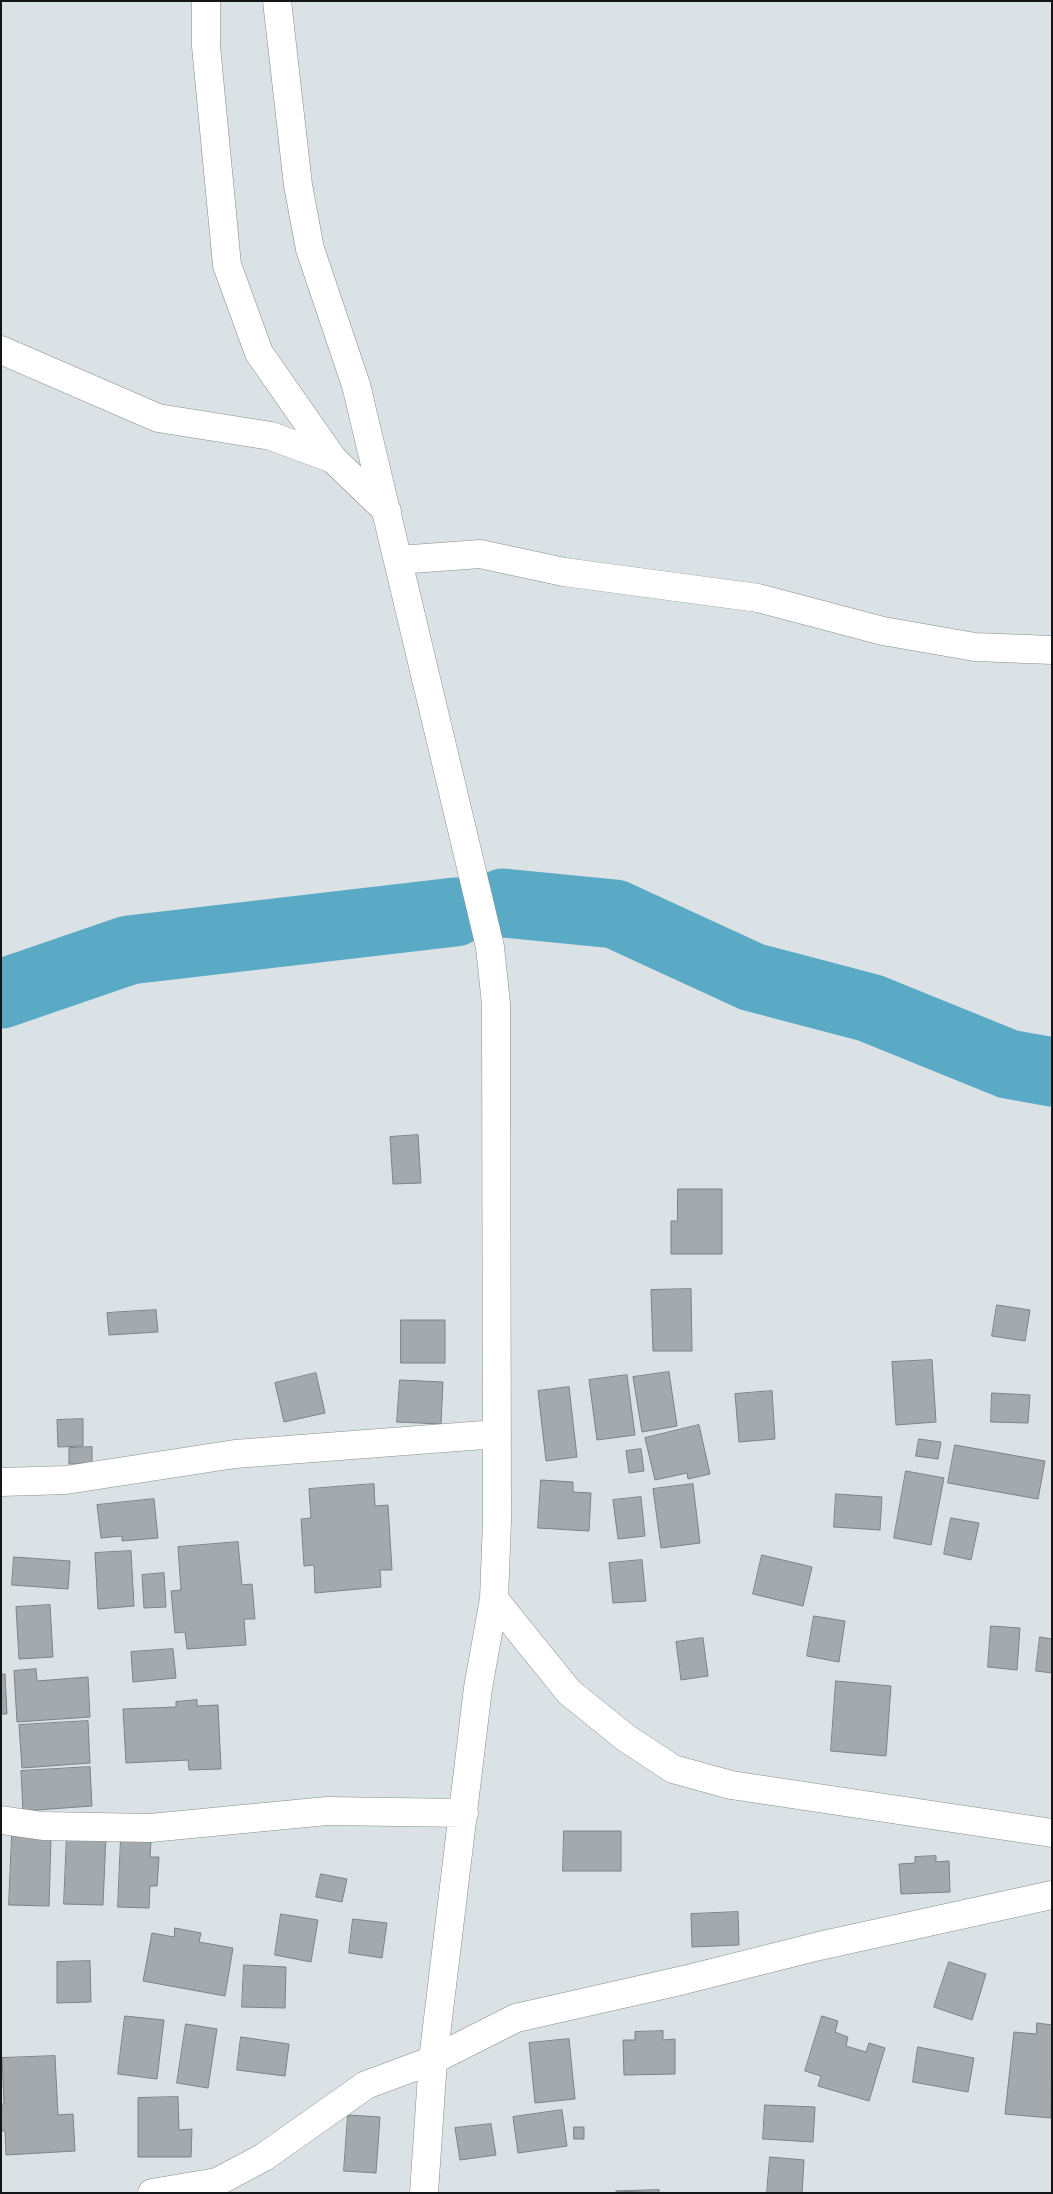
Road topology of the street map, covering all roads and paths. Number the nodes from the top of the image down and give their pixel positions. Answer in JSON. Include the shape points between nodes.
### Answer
{"nodes":[{"id":1,"x":206,"y":1,"type":"edge"},
{"id":2,"x":277,"y":1,"type":"edge"},
{"id":3,"x":1,"y":350,"type":"edge"},
{"id":4,"x":333,"y":459,"type":"junction"},
{"id":5,"x":387,"y":511,"type":"junction"},
{"id":6,"x":398,"y":560,"type":"junction"},
{"id":7,"x":1052,"y":650,"type":"edge"},
{"id":8,"x":497,"y":1434,"type":"junction"},
{"id":9,"x":1,"y":1482,"type":"edge"},
{"id":10,"x":494,"y":1600,"type":"junction"},
{"id":11,"x":464,"y":1813,"type":"junction"},
{"id":12,"x":1,"y":1820,"type":"edge"},
{"id":13,"x":1052,"y":1833,"type":"edge"},
{"id":14,"x":1052,"y":1895,"type":"edge"},
{"id":15,"x":433,"y":2060,"type":"junction"},
{"id":16,"x":152,"y":2193,"type":"edge"},
{"id":17,"x":424,"y":2193,"type":"edge"}],
"edges":[{"from":1,"to":4,"type":"street","via":[[206,46],[227,265],[259,352]]},
{"from":2,"to":5,"type":"street","via":[[298,185],[310,249],[356,385]]},
{"from":3,"to":4,"type":"street","via":[[158,418],[271,436]]},
{"from":4,"to":5,"type":"street"},
{"from":5,"to":6,"type":"street"},
{"from":6,"to":7,"type":"street","via":[[480,554],[564,572],[758,598],[883,631],[975,647]]},
{"from":6,"to":8,"type":"street","via":[[490,947],[496,1004]]},
{"from":8,"to":9,"type":"street","via":[[235,1454],[66,1480]]},
{"from":8,"to":10,"type":"street"},
{"from":10,"to":11,"type":"street","via":[[478,1688]]},
{"from":10,"to":13,"type":"street","via":[[569,1692],[626,1738],[674,1769],[731,1785]]},
{"from":11,"to":12,"type":"street","via":[[327,1811],[150,1828],[43,1826]]},
{"from":11,"to":15,"type":"street"},
{"from":14,"to":15,"type":"street","via":[[516,2018]]},
{"from":15,"to":16,"type":"street","via":[[366,2084],[264,2157],[217,2182]]},
{"from":15,"to":17,"type":"street"}]}
